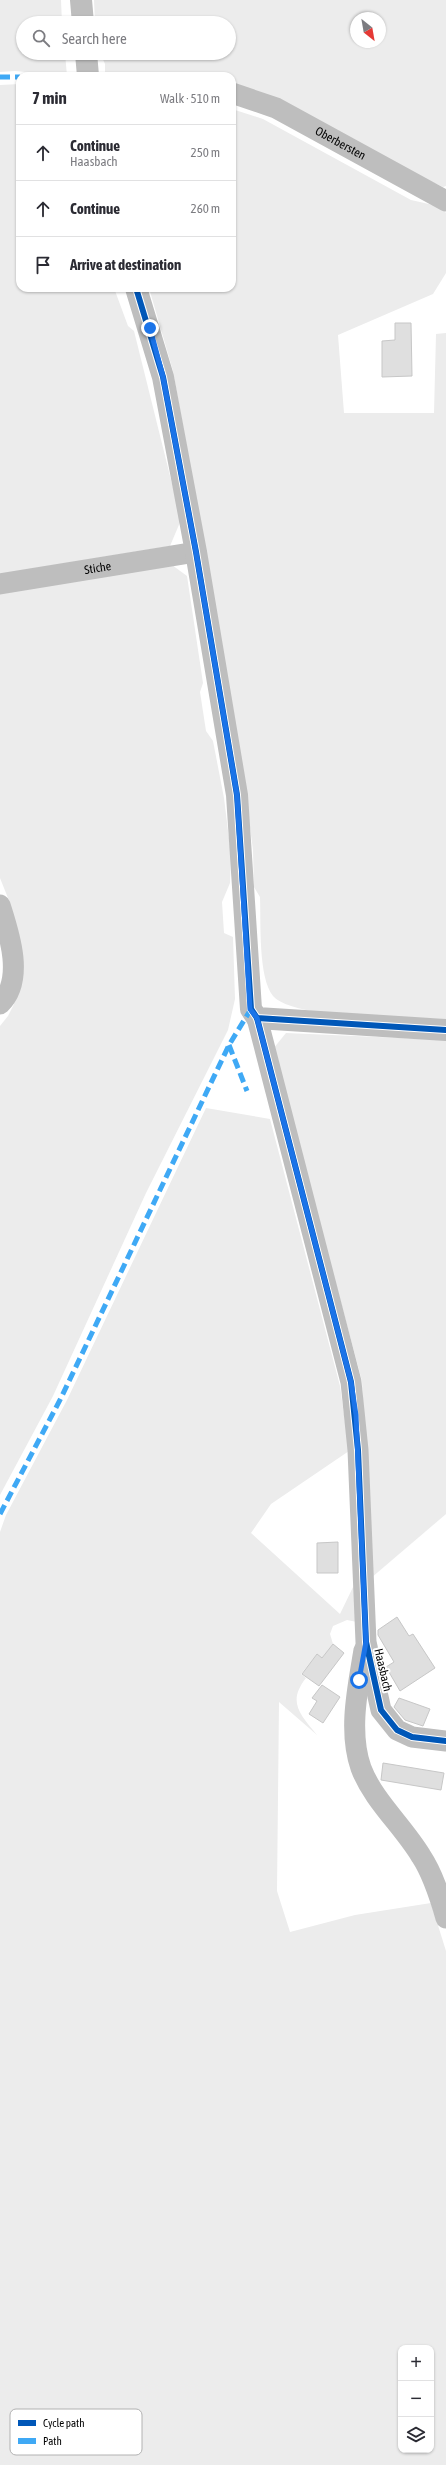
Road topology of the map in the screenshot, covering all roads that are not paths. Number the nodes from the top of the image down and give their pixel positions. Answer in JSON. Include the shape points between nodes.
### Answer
{"nodes":[{"id":1,"x":81,"y":0,"type":"edge"},
{"id":2,"x":82,"y":16,"type":"edge"},
{"id":3,"x":87,"y":60,"type":"edge"},
{"id":4,"x":88,"y":72,"type":"edge"},
{"id":5,"x":236,"y":94,"type":"edge"},
{"id":6,"x":446,"y":201,"type":"edge"},
{"id":7,"x":137,"y":292,"type":"edge"},
{"id":8,"x":196,"y":552,"type":"junction"},
{"id":9,"x":0,"y":584,"type":"edge"},
{"id":10,"x":0,"y":905,"type":"edge"},
{"id":11,"x":0,"y":1004,"type":"edge"},
{"id":12,"x":257,"y":1018,"type":"junction"},
{"id":13,"x":446,"y":1030,"type":"edge"},
{"id":14,"x":366,"y":1642,"type":"junction"},
{"id":15,"x":446,"y":1741,"type":"edge"},
{"id":16,"x":446,"y":1918,"type":"edge"}],
"edges":[{"from":1,"to":2,"type":"street"},
{"from":3,"to":4,"type":"street"},
{"from":5,"to":6,"type":"street","name":"Oberbersten","via":[[276,108]]},
{"from":7,"to":8,"type":"street","via":[[163,377]]},
{"from":8,"to":9,"type":"street","name":"Stiche"},
{"from":8,"to":12,"type":"street","via":[[237,795],[250,1009]]},
{"from":10,"to":11,"type":"street","via":[[10,937],[14,970],[6,998]]},
{"from":12,"to":13,"type":"street"},
{"from":12,"to":14,"type":"street","name":"Haasbach","via":[[351,1382],[358,1450]]},
{"from":14,"to":15,"type":"street","name":"Haasbach","via":[[381,1710],[386,1718],[397,1730],[412,1736]]},
{"from":14,"to":16,"type":"street","name":"Haasbach","via":[[355,1718],[361,1768],[375,1792],[422,1857]]}]}
